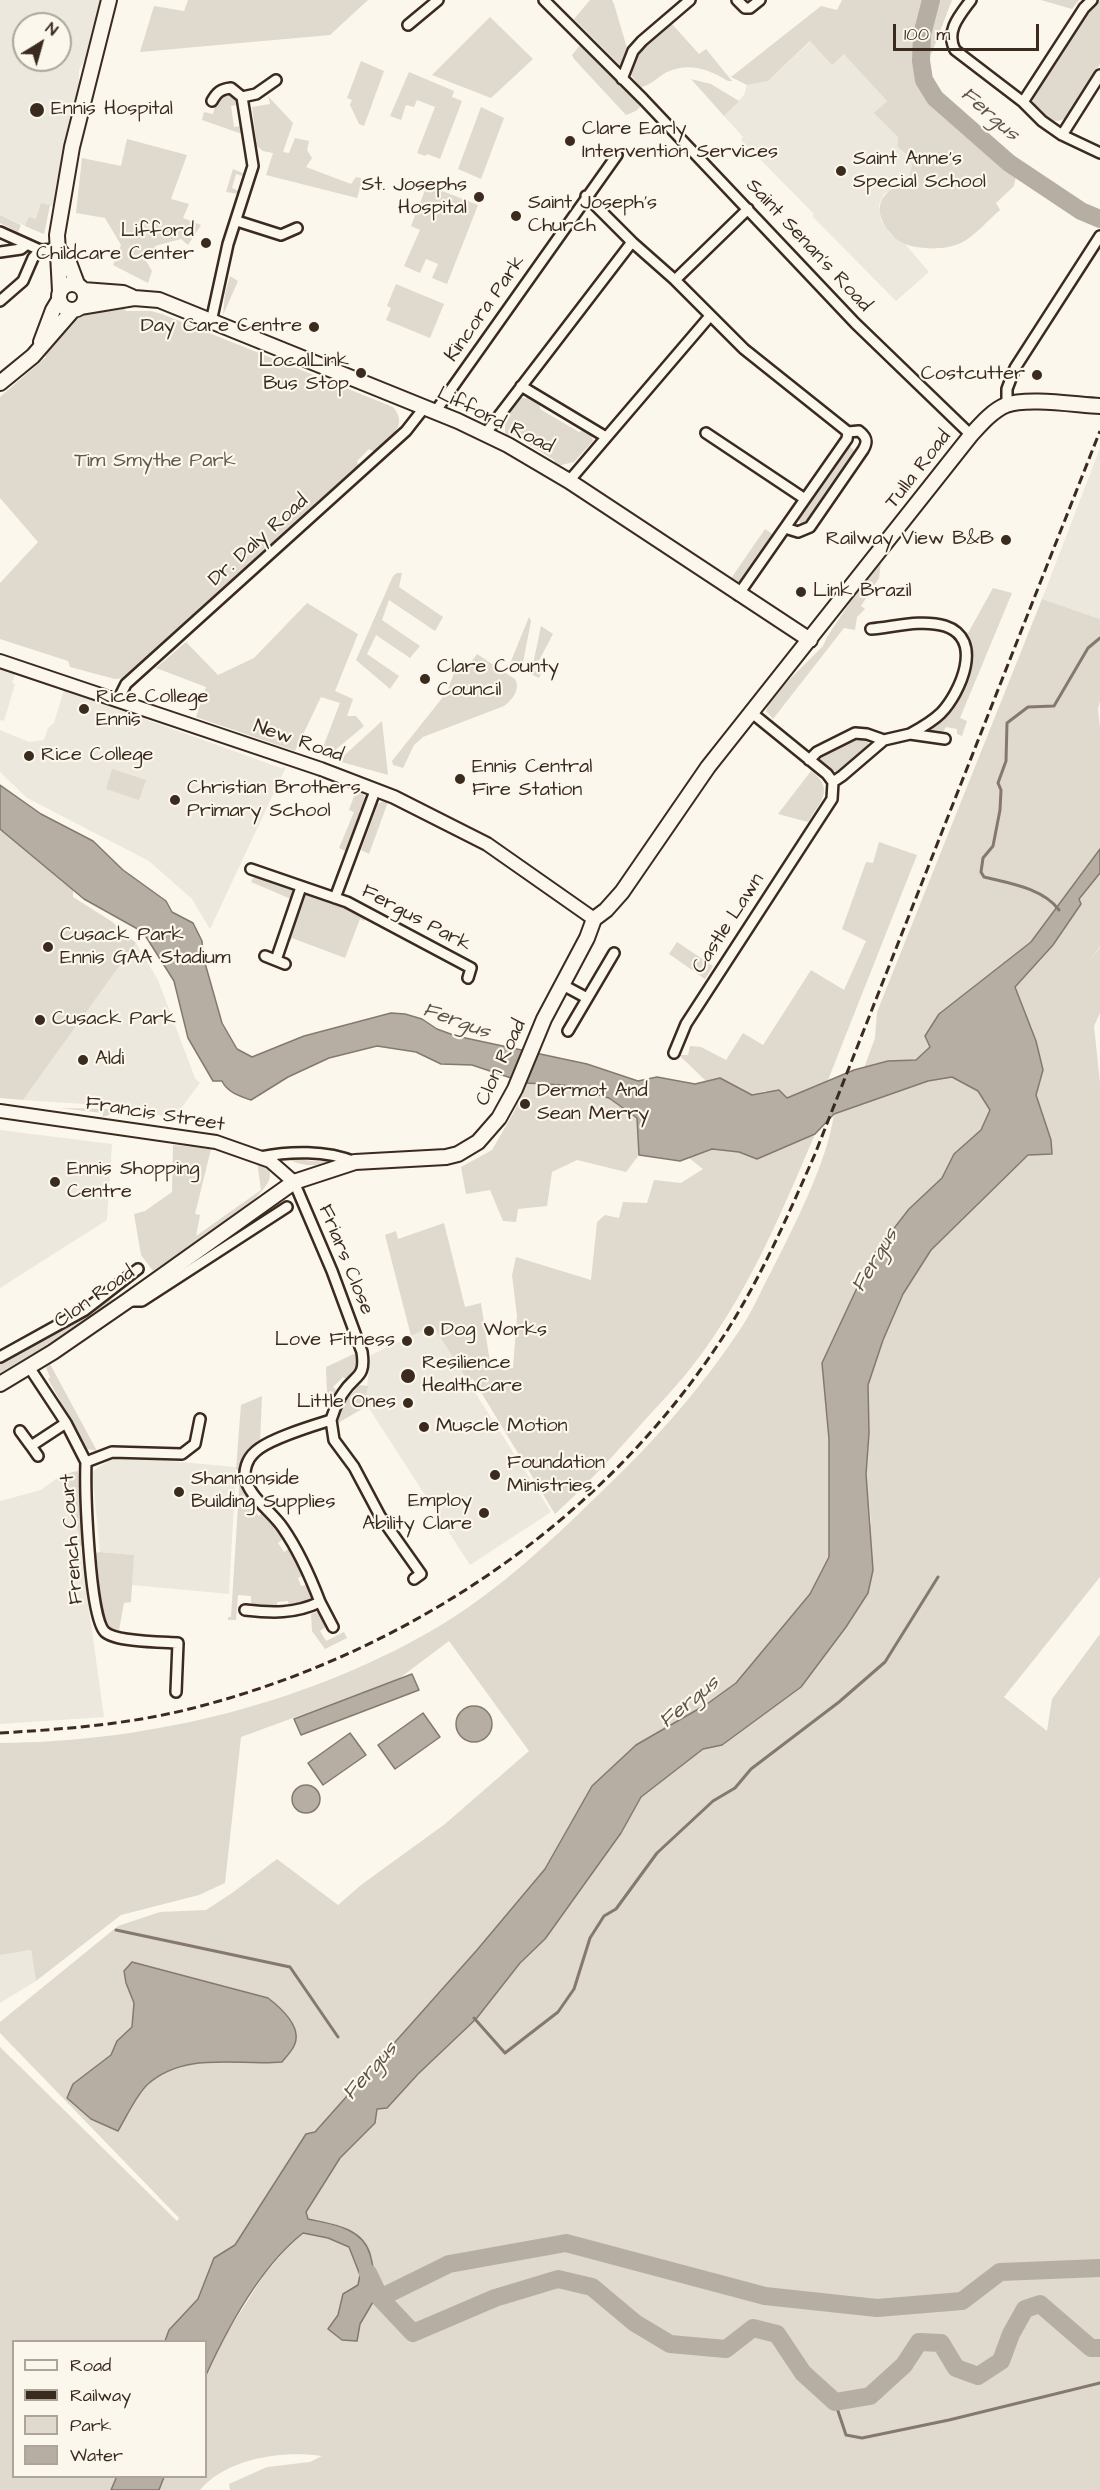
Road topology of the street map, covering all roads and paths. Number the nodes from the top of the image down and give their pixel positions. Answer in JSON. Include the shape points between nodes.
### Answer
{"nodes":[{"id":1,"x":112,"y":0,"type":"edge"},
{"id":2,"x":438,"y":0,"type":"edge"},
{"id":3,"x":544,"y":0,"type":"edge"},
{"id":4,"x":690,"y":0,"type":"edge"},
{"id":5,"x":737,"y":0,"type":"edge"},
{"id":6,"x":760,"y":0,"type":"edge"},
{"id":7,"x":971,"y":0,"type":"edge"},
{"id":8,"x":1092,"y":0,"type":"edge"},
{"id":9,"x":408,"y":25,"type":"dead end"},
{"id":10,"x":1100,"y":75,"type":"edge"},
{"id":11,"x":622,"y":79,"type":"junction"},
{"id":12,"x":276,"y":80,"type":"dead end"},
{"id":13,"x":242,"y":97,"type":"junction"},
{"id":14,"x":212,"y":101,"type":"dead end"},
{"id":15,"x":1023,"y":102,"type":"junction"},
{"id":16,"x":1062,"y":135,"type":"junction"},
{"id":17,"x":1100,"y":153,"type":"edge"},
{"id":18,"x":617,"y":155,"type":"dead end"},
{"id":19,"x":586,"y":196,"type":"junction"},
{"id":20,"x":748,"y":209,"type":"junction"},
{"id":21,"x":237,"y":221,"type":"junction"},
{"id":22,"x":297,"y":228,"type":"dead end"},
{"id":23,"x":0,"y":232,"type":"edge"},
{"id":24,"x":1100,"y":236,"type":"edge"},
{"id":25,"x":632,"y":242,"type":"junction"},
{"id":26,"x":26,"y":244,"type":"junction"},
{"id":27,"x":58,"y":249,"type":"junction"},
{"id":28,"x":40,"y":250,"type":"junction"},
{"id":29,"x":0,"y":252,"type":"edge"},
{"id":30,"x":675,"y":280,"type":"junction"},
{"id":31,"x":80,"y":287,"type":"junction"},
{"id":32,"x":59,"y":296,"type":"junction"},
{"id":33,"x":134,"y":298,"type":"junction"},
{"id":34,"x":0,"y":301,"type":"edge"},
{"id":35,"x":76,"y":309,"type":"junction"},
{"id":36,"x":710,"y":316,"type":"junction"},
{"id":37,"x":211,"y":322,"type":"junction"},
{"id":38,"x":38,"y":350,"type":"junction"},
{"id":39,"x":0,"y":383,"type":"edge"},
{"id":40,"x":521,"y":386,"type":"junction"},
{"id":41,"x":1007,"y":405,"type":"junction"},
{"id":42,"x":1100,"y":406,"type":"edge"},
{"id":43,"x":429,"y":410,"type":"junction"},
{"id":44,"x":706,"y":433,"type":"dead end"},
{"id":45,"x":485,"y":434,"type":"junction"},
{"id":46,"x":971,"y":435,"type":"junction"},
{"id":47,"x":848,"y":436,"type":"junction"},
{"id":48,"x":606,"y":437,"type":"junction"},
{"id":49,"x":569,"y":482,"type":"junction"},
{"id":50,"x":805,"y":499,"type":"junction"},
{"id":51,"x":785,"y":528,"type":"junction"},
{"id":52,"x":738,"y":595,"type":"junction"},
{"id":53,"x":870,"y":629,"type":"dead end"},
{"id":54,"x":810,"y":640,"type":"junction"},
{"id":55,"x":0,"y":661,"type":"edge"},
{"id":56,"x":118,"y":700,"type":"junction"},
{"id":57,"x":752,"y":712,"type":"junction"},
{"id":58,"x":910,"y":734,"type":"junction"},
{"id":59,"x":884,"y":740,"type":"junction"},
{"id":60,"x":945,"y":740,"type":"dead end"},
{"id":61,"x":809,"y":760,"type":"junction"},
{"id":62,"x":833,"y":782,"type":"junction"},
{"id":63,"x":375,"y":791,"type":"junction"},
{"id":64,"x":251,"y":869,"type":"dead end"},
{"id":65,"x":301,"y":887,"type":"junction"},
{"id":66,"x":335,"y":898,"type":"junction"},
{"id":67,"x":594,"y":919,"type":"junction"},
{"id":68,"x":614,"y":952,"type":"dead end"},
{"id":69,"x":265,"y":956,"type":"dead end"},
{"id":70,"x":276,"y":960,"type":"junction"},
{"id":71,"x":285,"y":964,"type":"dead end"},
{"id":72,"x":468,"y":978,"type":"dead end"},
{"id":73,"x":561,"y":984,"type":"junction"},
{"id":74,"x":587,"y":998,"type":"junction"},
{"id":75,"x":568,"y":1031,"type":"dead end"},
{"id":76,"x":674,"y":1053,"type":"dead end"},
{"id":77,"x":0,"y":1111,"type":"edge"},
{"id":78,"x":260,"y":1157,"type":"junction"},
{"id":79,"x":355,"y":1162,"type":"junction"},
{"id":80,"x":294,"y":1182,"type":"junction"},
{"id":81,"x":286,"y":1207,"type":"dead end"},
{"id":82,"x":249,"y":1222,"type":"junction"},
{"id":83,"x":138,"y":1269,"type":"dead end"},
{"id":84,"x":0,"y":1357,"type":"edge"},
{"id":85,"x":29,"y":1367,"type":"junction"},
{"id":86,"x":0,"y":1384,"type":"edge"},
{"id":87,"x":200,"y":1419,"type":"dead end"},
{"id":88,"x":331,"y":1420,"type":"junction"},
{"id":89,"x":66,"y":1423,"type":"junction"},
{"id":90,"x":20,"y":1431,"type":"dead end"},
{"id":91,"x":31,"y":1446,"type":"junction"},
{"id":92,"x":38,"y":1456,"type":"dead end"},
{"id":93,"x":86,"y":1462,"type":"junction"},
{"id":94,"x":414,"y":1579,"type":"dead end"},
{"id":95,"x":320,"y":1602,"type":"junction"},
{"id":96,"x":245,"y":1610,"type":"dead end"},
{"id":97,"x":333,"y":1626,"type":"dead end"},
{"id":98,"x":176,"y":1692,"type":"dead end"}],
"edges":[{"from":1,"to":27,"type":"main road","via":[[72,147]]},
{"from":2,"to":9,"type":"street"},
{"from":3,"to":11,"type":"street","name":"Saint Senan's Road"},
{"from":4,"to":11,"type":"street","via":[[633,51]]},
{"from":5,"to":6,"type":"street","via":[[747,11]]},
{"from":7,"to":15,"type":"street","via":[[954,24],[951,42],[955,50]]},
{"from":8,"to":15,"type":"street"},
{"from":10,"to":16,"type":"street"},
{"from":11,"to":20,"type":"street","name":"Saint Senan's Road"},
{"from":12,"to":13,"type":"street","via":[[256,94]]},
{"from":13,"to":14,"type":"street","via":[[231,88],[223,89]]},
{"from":13,"to":21,"type":"street","via":[[252,166]]},
{"from":15,"to":16,"type":"street"},
{"from":16,"to":17,"type":"street"},
{"from":18,"to":19,"type":"street","name":"Kincora Park"},
{"from":19,"to":25,"type":"street"},
{"from":19,"to":43,"type":"street","name":"Kincora Park"},
{"from":20,"to":30,"type":"street"},
{"from":20,"to":46,"type":"street","name":"Saint Senan's Road","via":[[855,324]]},
{"from":21,"to":22,"type":"street","via":[[281,235]]},
{"from":21,"to":37,"type":"street"},
{"from":23,"to":26,"type":"street"},
{"from":24,"to":41,"type":"street","via":[[1015,368],[1007,389]]},
{"from":25,"to":30,"type":"street"},
{"from":25,"to":40,"type":"street"},
{"from":26,"to":28,"type":"street"},
{"from":26,"to":29,"type":"street","via":[[21,249]]},
{"from":27,"to":28,"type":"street"},
{"from":27,"to":31,"type":"main road","via":[[68,260]]},
{"from":27,"to":32,"type":"main road"},
{"from":28,"to":34,"type":"street","via":[[23,281]]},
{"from":30,"to":36,"type":"street"},
{"from":31,"to":32,"type":"main road","via":[[65,285]]},
{"from":31,"to":33,"type":"main road","name":"Lifford Road"},
{"from":31,"to":35,"type":"main road","via":[[86,297]]},
{"from":32,"to":35,"type":"main road","via":[[66,309]]},
{"from":32,"to":38,"type":"main road"},
{"from":33,"to":35,"type":"main road","name":"Lifford Road"},
{"from":33,"to":37,"type":"main road","name":"Lifford Road","via":[[159,300]]},
{"from":35,"to":38,"type":"main road"},
{"from":36,"to":47,"type":"street"},
{"from":36,"to":48,"type":"street"},
{"from":37,"to":43,"type":"main road","name":"Lifford Road"},
{"from":38,"to":39,"type":"main road"},
{"from":40,"to":45,"type":"street"},
{"from":40,"to":48,"type":"street"},
{"from":41,"to":42,"type":"main road","via":[[1035,402]]},
{"from":41,"to":46,"type":"main road","name":"Tulla Road","via":[[991,414]]},
{"from":43,"to":45,"type":"main road","name":"Lifford Road"},
{"from":43,"to":56,"type":"street","name":"Dr. Daly Road","via":[[126,684]]},
{"from":44,"to":50,"type":"street"},
{"from":45,"to":49,"type":"main road","name":"Lifford Road"},
{"from":46,"to":54,"type":"main road","name":"Tulla Road"},
{"from":47,"to":50,"type":"street"},
{"from":47,"to":51,"type":"street","via":[[863,450],[810,527],[798,532]]},
{"from":48,"to":49,"type":"street"},
{"from":49,"to":52,"type":"main road","name":"Lifford Road"},
{"from":50,"to":51,"type":"street"},
{"from":51,"to":52,"type":"street"},
{"from":52,"to":54,"type":"main road","name":"Lifford Road"},
{"from":53,"to":58,"type":"street","via":[[928,623],[946,626],[966,649],[968,662],[951,699],[934,719]]},
{"from":54,"to":57,"type":"main road","name":"Clon Road"},
{"from":55,"to":56,"type":"street","name":"New Road"},
{"from":56,"to":63,"type":"street","name":"New Road"},
{"from":57,"to":61,"type":"street"},
{"from":57,"to":67,"type":"main road","name":"Clon Road","via":[[708,767],[622,892]]},
{"from":58,"to":59,"type":"street"},
{"from":58,"to":60,"type":"street"},
{"from":59,"to":61,"type":"street","via":[[855,734],[817,752]]},
{"from":59,"to":62,"type":"street"},
{"from":61,"to":62,"type":"street"},
{"from":62,"to":76,"type":"street","name":"Castle Lawn","via":[[832,799],[686,1024]]},
{"from":63,"to":66,"type":"street","name":"Fergus Park"},
{"from":63,"to":67,"type":"street","name":"New Road","via":[[487,844]]},
{"from":64,"to":65,"type":"street","name":"Fergus Park"},
{"from":65,"to":66,"type":"street","name":"Fergus Park"},
{"from":65,"to":70,"type":"street"},
{"from":66,"to":72,"type":"street","name":"Fergus Park","via":[[471,968]]},
{"from":67,"to":73,"type":"main road","name":"Clon Road"},
{"from":68,"to":74,"type":"street"},
{"from":69,"to":70,"type":"street"},
{"from":70,"to":71,"type":"street"},
{"from":73,"to":74,"type":"street"},
{"from":73,"to":79,"type":"main road","name":"Clon Road","via":[[515,1089],[493,1126],[478,1142],[458,1154]]},
{"from":74,"to":75,"type":"street"},
{"from":77,"to":78,"type":"street","name":"Francis Street","via":[[216,1142]]},
{"from":78,"to":79,"type":"street","via":[[283,1152],[340,1156]]},
{"from":78,"to":80,"type":"street","name":"Francis Street","via":[[276,1165]]},
{"from":79,"to":80,"type":"main road","name":"Clon Road"},
{"from":80,"to":82,"type":"main road","name":"Clon Road"},
{"from":80,"to":88,"type":"street","name":"Friars Close","via":[[332,1272],[364,1364],[361,1374],[342,1393]]},
{"from":81,"to":82,"type":"street"},
{"from":82,"to":85,"type":"main road","name":"Clon Road"},
{"from":83,"to":84,"type":"street","via":[[85,1310]]},
{"from":85,"to":86,"type":"main road","name":"Clon Road"},
{"from":85,"to":89,"type":"street","name":"French Court"},
{"from":87,"to":93,"type":"street","name":"French Court","via":[[195,1444],[182,1454],[112,1452]]},
{"from":88,"to":94,"type":"street","via":[[334,1440],[421,1574]]},
{"from":88,"to":95,"type":"street","via":[[264,1445],[250,1458],[246,1469],[250,1490],[288,1536]]},
{"from":89,"to":91,"type":"street"},
{"from":89,"to":93,"type":"street","name":"French Court"},
{"from":90,"to":91,"type":"street"},
{"from":91,"to":92,"type":"street"},
{"from":93,"to":98,"type":"street","name":"French Court","via":[[92,1583],[98,1621],[105,1632],[118,1637],[178,1643]]},
{"from":95,"to":96,"type":"street","via":[[276,1613]]},
{"from":95,"to":97,"type":"street"}]}
